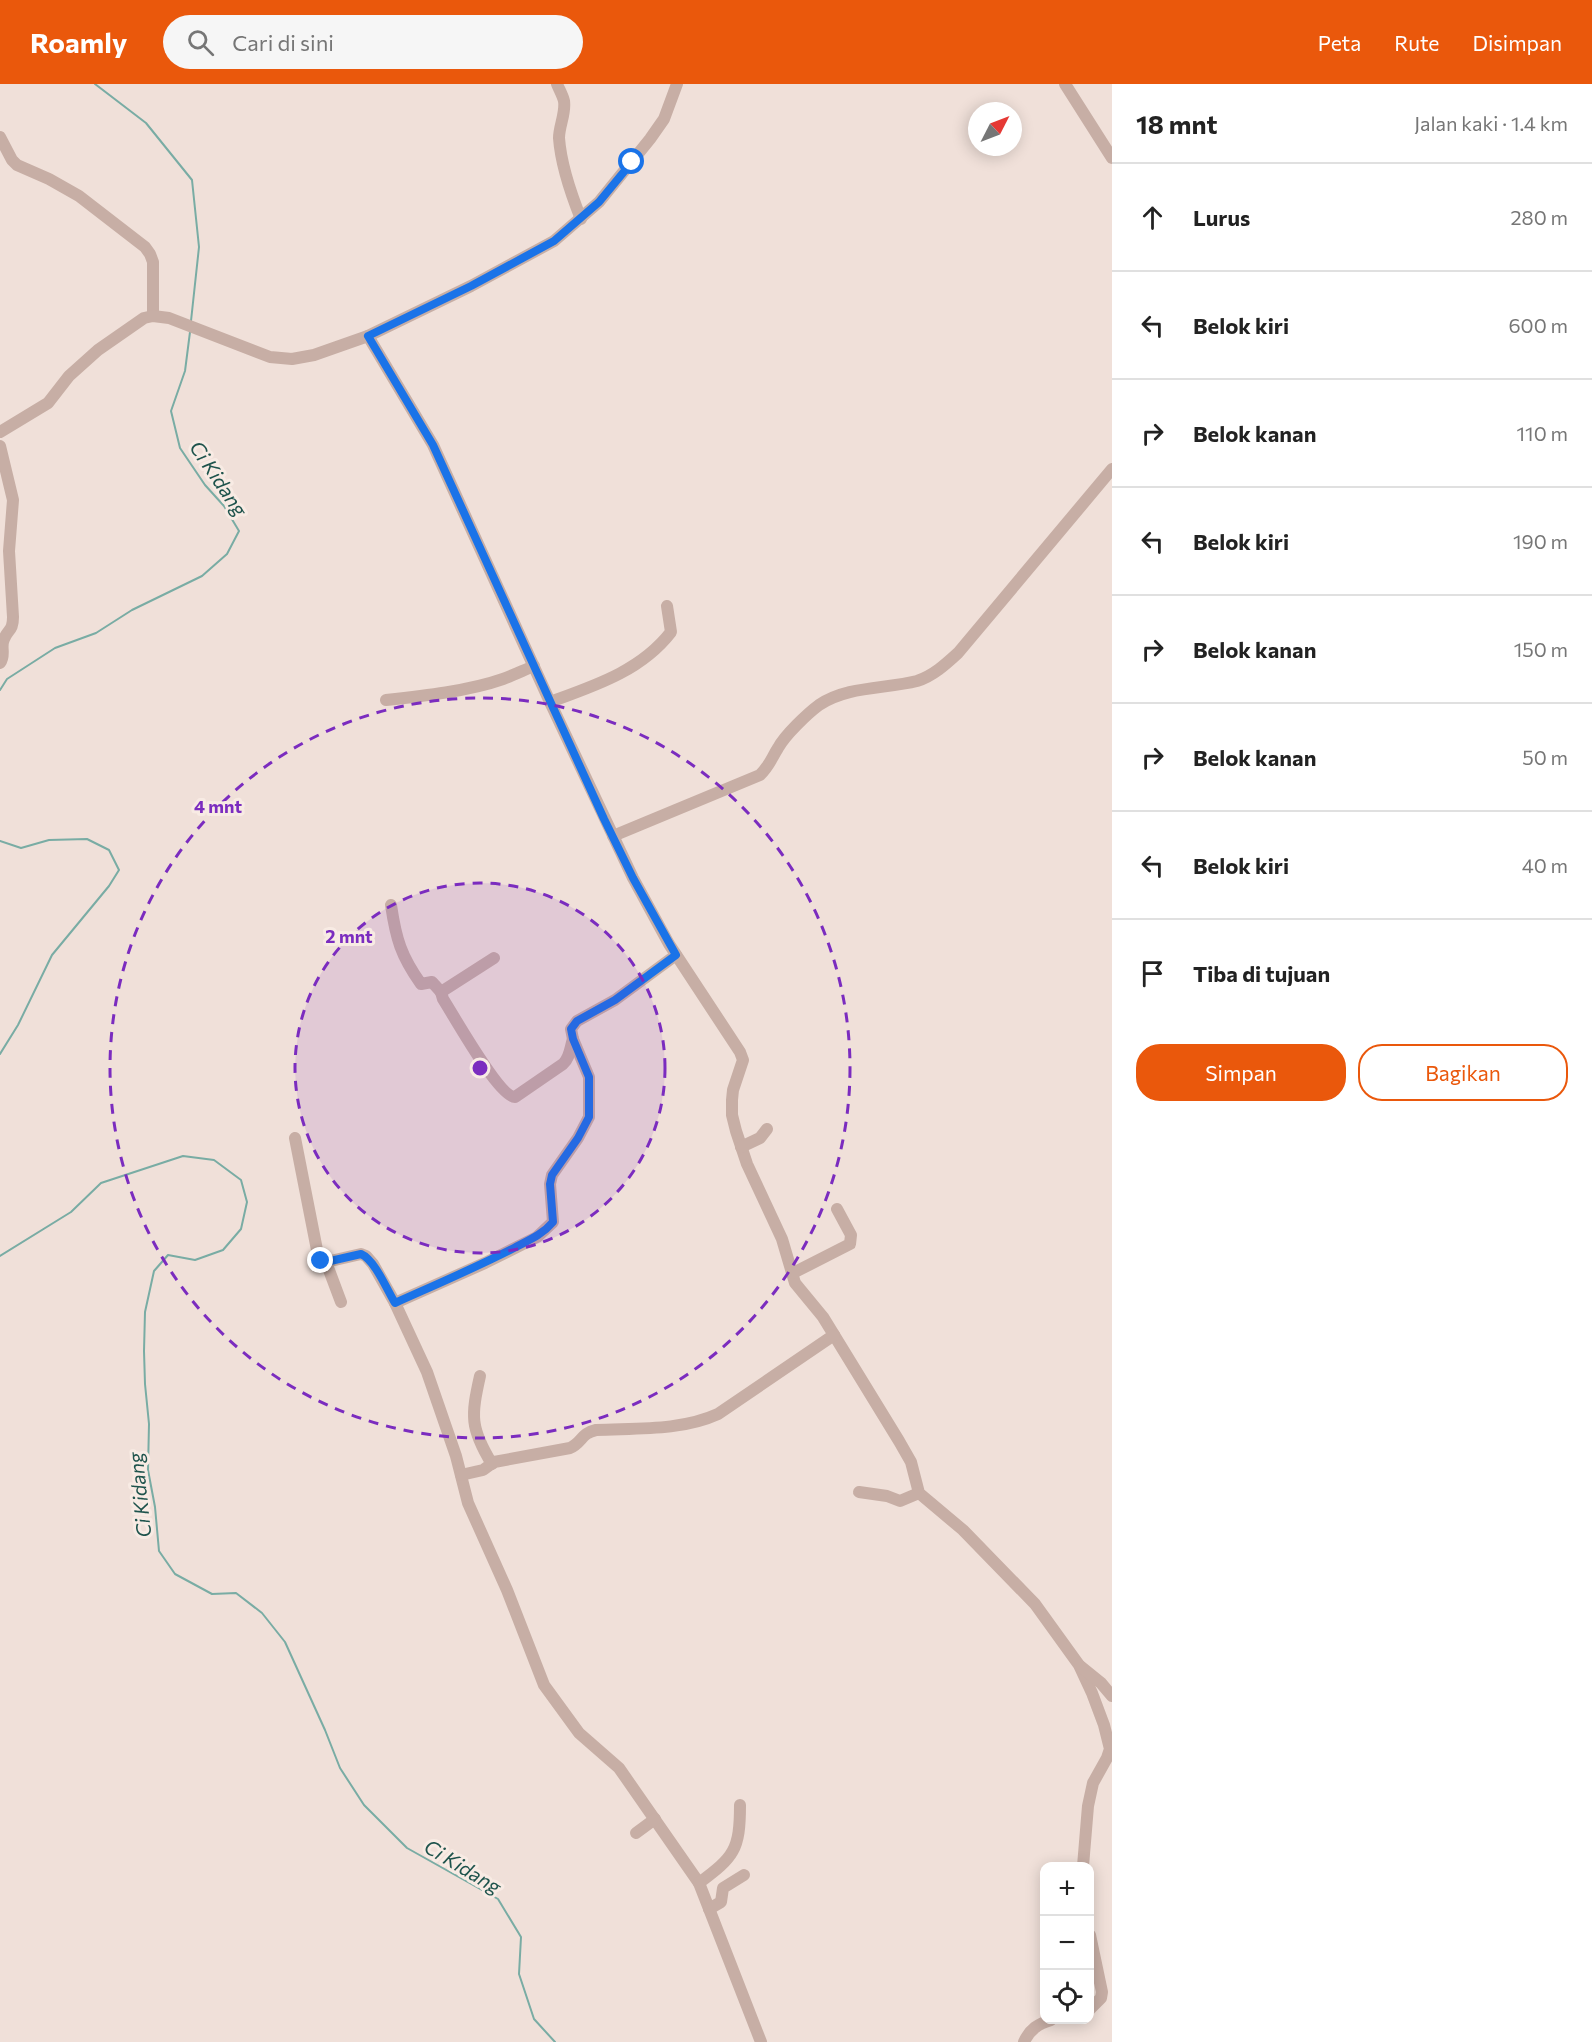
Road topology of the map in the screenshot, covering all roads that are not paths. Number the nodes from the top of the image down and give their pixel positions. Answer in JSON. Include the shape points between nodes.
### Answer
{"nodes":[{"id":1,"x":557,"y":84,"type":"edge"},
{"id":2,"x":678,"y":84,"type":"edge"},
{"id":3,"x":1065,"y":84,"type":"edge"},
{"id":4,"x":0,"y":137,"type":"edge"},
{"id":5,"x":1112,"y":158,"type":"edge"},
{"id":6,"x":581,"y":219,"type":"junction"},
{"id":7,"x":153,"y":316,"type":"junction"},
{"id":8,"x":368,"y":336,"type":"junction"},
{"id":9,"x":0,"y":432,"type":"edge"},
{"id":10,"x":0,"y":446,"type":"edge"},
{"id":11,"x":1112,"y":469,"type":"edge"},
{"id":12,"x":667,"y":606,"type":"dead end"},
{"id":13,"x":0,"y":663,"type":"edge"},
{"id":14,"x":534,"y":666,"type":"junction"},
{"id":15,"x":386,"y":700,"type":"dead end"},
{"id":16,"x":549,"y":702,"type":"junction"},
{"id":17,"x":613,"y":836,"type":"junction"},
{"id":18,"x":391,"y":905,"type":"dead end"},
{"id":19,"x":676,"y":955,"type":"junction"},
{"id":20,"x":494,"y":958,"type":"dead end"},
{"id":21,"x":441,"y":992,"type":"junction"},
{"id":22,"x":573,"y":1039,"type":"junction"},
{"id":23,"x":767,"y":1129,"type":"dead end"},
{"id":24,"x":295,"y":1138,"type":"dead end"},
{"id":25,"x":741,"y":1147,"type":"junction"},
{"id":26,"x":837,"y":1209,"type":"dead end"},
{"id":27,"x":326,"y":1262,"type":"junction"},
{"id":28,"x":793,"y":1273,"type":"junction"},
{"id":29,"x":341,"y":1302,"type":"dead end"},
{"id":30,"x":395,"y":1303,"type":"junction"},
{"id":31,"x":834,"y":1335,"type":"junction"},
{"id":32,"x":480,"y":1376,"type":"dead end"},
{"id":33,"x":492,"y":1464,"type":"junction"},
{"id":34,"x":461,"y":1475,"type":"junction"},
{"id":35,"x":859,"y":1492,"type":"dead end"},
{"id":36,"x":919,"y":1493,"type":"junction"},
{"id":37,"x":1079,"y":1665,"type":"junction"},
{"id":38,"x":1112,"y":1696,"type":"edge"},
{"id":39,"x":740,"y":1805,"type":"dead end"},
{"id":40,"x":655,"y":1819,"type":"junction"},
{"id":41,"x":636,"y":1833,"type":"dead end"},
{"id":42,"x":1083,"y":1862,"type":"edge"},
{"id":43,"x":744,"y":1875,"type":"dead end"},
{"id":44,"x":699,"y":1883,"type":"junction"},
{"id":45,"x":709,"y":1909,"type":"junction"},
{"id":46,"x":1094,"y":1957,"type":"edge"},
{"id":47,"x":1094,"y":2004,"type":"edge"},
{"id":48,"x":1040,"y":2024,"type":"edge"},
{"id":49,"x":760,"y":2042,"type":"edge"},
{"id":50,"x":1024,"y":2042,"type":"edge"}],
"edges":[{"from":1,"to":6,"type":"street","via":[[564,101],[561,151]]},
{"from":2,"to":6,"type":"street","via":[[651,140]]},
{"from":3,"to":5,"type":"street"},
{"from":4,"to":7,"type":"street","via":[[17,165],[79,196],[145,247],[153,262]]},
{"from":6,"to":8,"type":"street","via":[[523,259]]},
{"from":7,"to":8,"type":"street","via":[[169,318],[270,357],[314,355]]},
{"from":7,"to":9,"type":"street","via":[[134,323],[101,347],[69,376],[48,403]]},
{"from":8,"to":14,"type":"street","via":[[433,445]]},
{"from":10,"to":13,"type":"street","via":[[13,500],[9,551],[13,617],[12,629],[3,640]]},
{"from":11,"to":17,"type":"street","via":[[958,653],[938,671],[918,681],[848,693],[820,705],[778,747],[770,765],[760,775]]},
{"from":12,"to":16,"type":"street","via":[[671,632],[632,669]]},
{"from":14,"to":15,"type":"street","via":[[488,683]]},
{"from":14,"to":16,"type":"street"},
{"from":16,"to":17,"type":"street"},
{"from":17,"to":19,"type":"street"},
{"from":18,"to":21,"type":"street","via":[[404,958],[421,984],[432,982]]},
{"from":19,"to":22,"type":"street","via":[[615,1000],[577,1021],[571,1029]]},
{"from":19,"to":25,"type":"street","via":[[740,1052],[732,1115]]},
{"from":20,"to":21,"type":"street"},
{"from":21,"to":22,"type":"street","via":[[486,1069],[510,1097],[563,1064]]},
{"from":22,"to":30,"type":"street","via":[[589,1077],[589,1117],[551,1180],[553,1222],[537,1237]]},
{"from":23,"to":25,"type":"street","via":[[760,1138]]},
{"from":24,"to":27,"type":"street","via":[[316,1249],[321,1261]]},
{"from":25,"to":28,"type":"street"},
{"from":26,"to":28,"type":"street","via":[[851,1235],[850,1244]]},
{"from":27,"to":29,"type":"street"},
{"from":27,"to":30,"type":"street","via":[[366,1256]]},
{"from":28,"to":31,"type":"street","via":[[796,1285]]},
{"from":30,"to":34,"type":"street","via":[[427,1372]]},
{"from":31,"to":33,"type":"street","via":[[705,1419],[666,1427],[596,1430],[587,1432],[570,1448]]},
{"from":31,"to":36,"type":"street","via":[[911,1462]]},
{"from":32,"to":33,"type":"street","via":[[473,1422],[480,1445]]},
{"from":33,"to":34,"type":"street"},
{"from":34,"to":40,"type":"street","via":[[468,1503],[544,1685],[579,1733],[620,1768]]},
{"from":35,"to":36,"type":"street","via":[[900,1501]]},
{"from":36,"to":37,"type":"street","via":[[963,1530],[1035,1604]]},
{"from":37,"to":38,"type":"street"},
{"from":37,"to":42,"type":"street","via":[[1110,1749],[1093,1783]]},
{"from":39,"to":44,"type":"street","via":[[738,1838],[732,1854]]},
{"from":40,"to":41,"type":"street"},
{"from":40,"to":44,"type":"street"},
{"from":43,"to":45,"type":"street","via":[[723,1888],[721,1902]]},
{"from":44,"to":45,"type":"street"},
{"from":45,"to":49,"type":"street"},
{"from":46,"to":47,"type":"street","via":[[1102,1992]]},
{"from":48,"to":50,"type":"street"}]}
